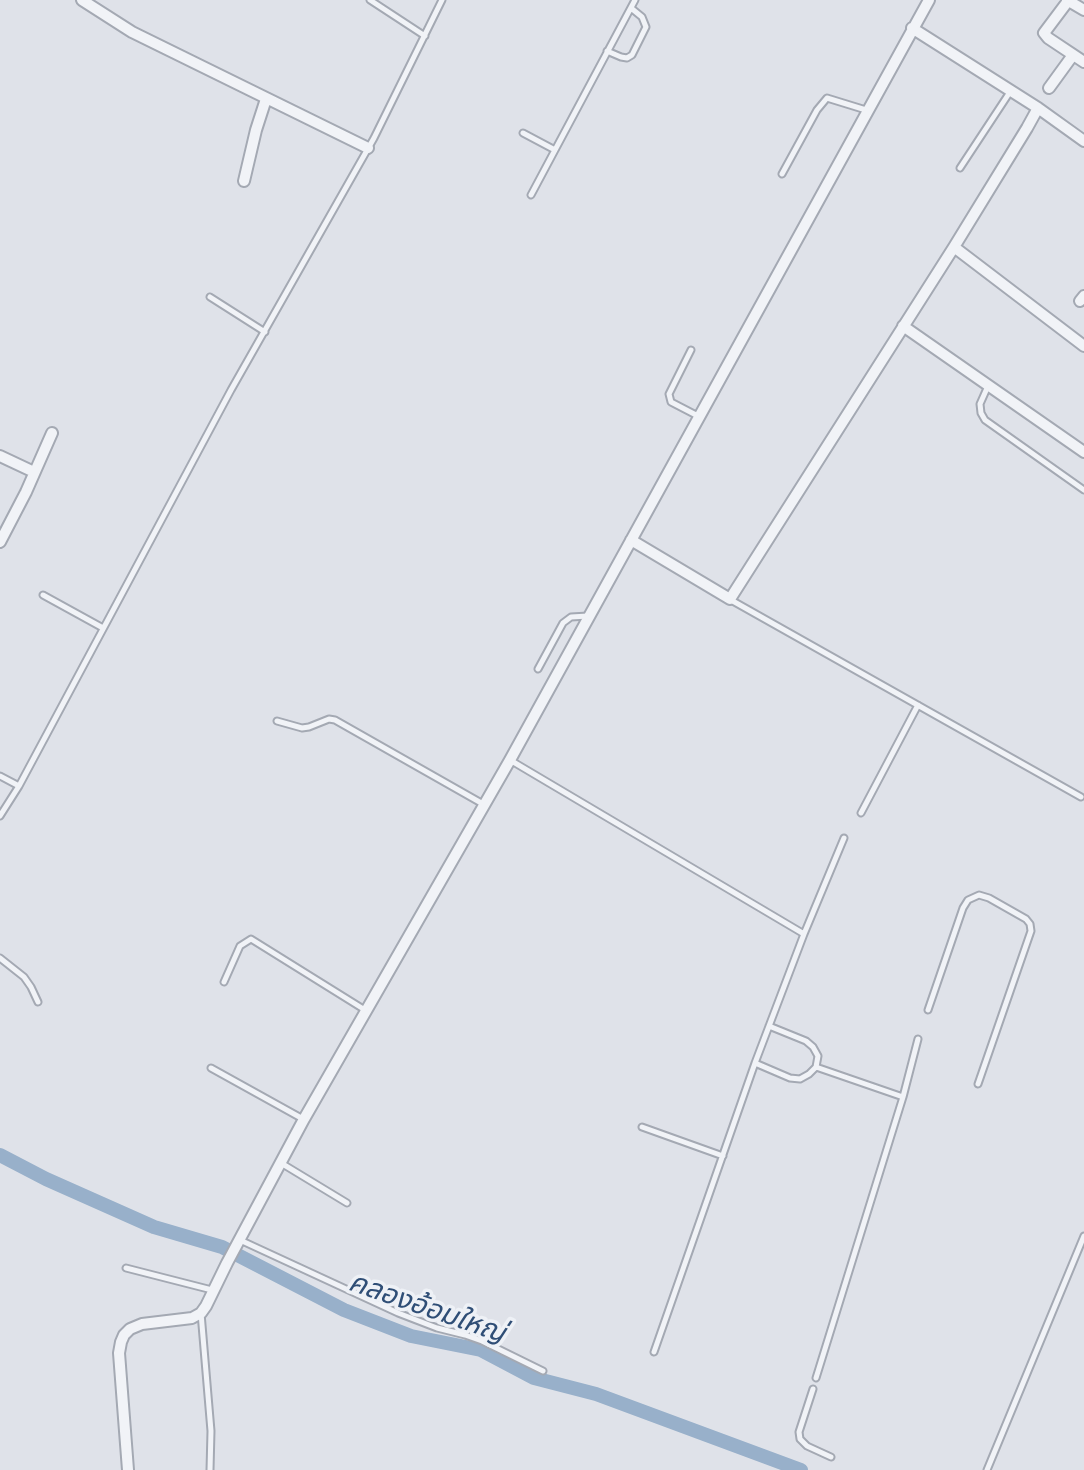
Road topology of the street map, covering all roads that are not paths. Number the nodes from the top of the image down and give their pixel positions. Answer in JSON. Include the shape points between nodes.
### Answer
{"nodes":[{"id":1,"x":82,"y":0,"type":"edge"},
{"id":2,"x":370,"y":0,"type":"edge"},
{"id":3,"x":442,"y":0,"type":"edge"},
{"id":4,"x":635,"y":0,"type":"edge"},
{"id":5,"x":929,"y":0,"type":"edge"},
{"id":6,"x":1067,"y":1,"type":"edge"},
{"id":7,"x":631,"y":8,"type":"junction"},
{"id":8,"x":1084,"y":10,"type":"edge"},
{"id":9,"x":912,"y":28,"type":"junction"},
{"id":10,"x":425,"y":36,"type":"junction"},
{"id":11,"x":607,"y":51,"type":"junction"},
{"id":12,"x":1073,"y":55,"type":"junction"},
{"id":13,"x":1084,"y":62,"type":"edge"},
{"id":14,"x":1049,"y":88,"type":"dead end"},
{"id":15,"x":1011,"y":91,"type":"junction"},
{"id":16,"x":266,"y":99,"type":"junction"},
{"id":17,"x":1038,"y":108,"type":"junction"},
{"id":18,"x":867,"y":110,"type":"junction"},
{"id":19,"x":523,"y":133,"type":"dead end"},
{"id":20,"x":1084,"y":141,"type":"edge"},
{"id":21,"x":368,"y":148,"type":"junction"},
{"id":22,"x":555,"y":150,"type":"junction"},
{"id":23,"x":960,"y":168,"type":"dead end"},
{"id":24,"x":782,"y":174,"type":"dead end"},
{"id":25,"x":244,"y":181,"type":"dead end"},
{"id":26,"x":531,"y":195,"type":"dead end"},
{"id":27,"x":954,"y":247,"type":"junction"},
{"id":28,"x":210,"y":297,"type":"dead end"},
{"id":29,"x":903,"y":326,"type":"junction"},
{"id":30,"x":265,"y":332,"type":"junction"},
{"id":31,"x":1084,"y":346,"type":"edge"},
{"id":32,"x":691,"y":350,"type":"dead end"},
{"id":33,"x":989,"y":386,"type":"junction"},
{"id":34,"x":698,"y":416,"type":"junction"},
{"id":35,"x":52,"y":433,"type":"dead end"},
{"id":36,"x":1084,"y":452,"type":"edge"},
{"id":37,"x":0,"y":456,"type":"edge"},
{"id":38,"x":34,"y":472,"type":"junction"},
{"id":39,"x":1084,"y":490,"type":"edge"},
{"id":40,"x":631,"y":540,"type":"junction"},
{"id":41,"x":0,"y":542,"type":"edge"},
{"id":42,"x":43,"y":595,"type":"dead end"},
{"id":43,"x":730,"y":599,"type":"junction"},
{"id":44,"x":589,"y":616,"type":"junction"},
{"id":45,"x":103,"y":628,"type":"junction"},
{"id":46,"x":538,"y":669,"type":"dead end"},
{"id":47,"x":918,"y":705,"type":"junction"},
{"id":48,"x":277,"y":721,"type":"dead end"},
{"id":49,"x":510,"y":760,"type":"junction"},
{"id":50,"x":0,"y":776,"type":"edge"},
{"id":51,"x":19,"y":786,"type":"junction"},
{"id":52,"x":1081,"y":797,"type":"dead end"},
{"id":53,"x":483,"y":804,"type":"junction"},
{"id":54,"x":861,"y":813,"type":"dead end"},
{"id":55,"x":0,"y":816,"type":"edge"},
{"id":56,"x":844,"y":838,"type":"dead end"},
{"id":57,"x":804,"y":934,"type":"junction"},
{"id":58,"x":0,"y":958,"type":"edge"},
{"id":59,"x":224,"y":982,"type":"dead end"},
{"id":60,"x":38,"y":1002,"type":"dead end"},
{"id":61,"x":366,"y":1010,"type":"junction"},
{"id":62,"x":928,"y":1010,"type":"dead end"},
{"id":63,"x":769,"y":1026,"type":"junction"},
{"id":64,"x":918,"y":1039,"type":"dead end"},
{"id":65,"x":755,"y":1063,"type":"junction"},
{"id":66,"x":816,"y":1067,"type":"junction"},
{"id":67,"x":211,"y":1068,"type":"dead end"},
{"id":68,"x":978,"y":1084,"type":"dead end"},
{"id":69,"x":903,"y":1097,"type":"junction"},
{"id":70,"x":304,"y":1119,"type":"junction"},
{"id":71,"x":642,"y":1127,"type":"dead end"},
{"id":72,"x":723,"y":1156,"type":"junction"},
{"id":73,"x":280,"y":1162,"type":"junction"},
{"id":74,"x":347,"y":1203,"type":"dead end"},
{"id":75,"x":1084,"y":1237,"type":"edge"},
{"id":76,"x":238,"y":1243,"type":"junction"},
{"id":77,"x":126,"y":1268,"type":"dead end"},
{"id":78,"x":213,"y":1290,"type":"junction"},
{"id":79,"x":201,"y":1313,"type":"junction"},
{"id":80,"x":654,"y":1352,"type":"dead end"},
{"id":81,"x":543,"y":1371,"type":"dead end"},
{"id":82,"x":816,"y":1378,"type":"dead end"},
{"id":83,"x":813,"y":1389,"type":"dead end"},
{"id":84,"x":831,"y":1457,"type":"dead end"},
{"id":85,"x":128,"y":1470,"type":"edge"},
{"id":86,"x":210,"y":1470,"type":"edge"},
{"id":87,"x":987,"y":1470,"type":"edge"}],
"edges":[{"from":1,"to":16,"type":"street","via":[[132,32]]},
{"from":2,"to":10,"type":"lane"},
{"from":3,"to":10,"type":"lane"},
{"from":4,"to":7,"type":"lane"},
{"from":5,"to":9,"type":"street"},
{"from":6,"to":8,"type":"street"},
{"from":6,"to":12,"type":"street","via":[[1044,33]]},
{"from":7,"to":11,"type":"lane"},
{"from":7,"to":11,"type":"lane","via":[[646,27],[632,55]]},
{"from":9,"to":15,"type":"street"},
{"from":9,"to":18,"type":"street"},
{"from":10,"to":21,"type":"lane"},
{"from":11,"to":22,"type":"lane"},
{"from":12,"to":13,"type":"street"},
{"from":12,"to":14,"type":"street"},
{"from":15,"to":17,"type":"street"},
{"from":15,"to":23,"type":"lane"},
{"from":16,"to":21,"type":"street"},
{"from":16,"to":25,"type":"street"},
{"from":17,"to":20,"type":"street"},
{"from":17,"to":27,"type":"street"},
{"from":18,"to":24,"type":"lane","via":[[827,98]]},
{"from":18,"to":34,"type":"street"},
{"from":19,"to":22,"type":"lane"},
{"from":21,"to":30,"type":"lane"},
{"from":22,"to":26,"type":"lane"},
{"from":27,"to":29,"type":"street"},
{"from":27,"to":31,"type":"street"},
{"from":28,"to":30,"type":"lane"},
{"from":29,"to":33,"type":"street"},
{"from":29,"to":43,"type":"street"},
{"from":30,"to":45,"type":"lane"},
{"from":32,"to":34,"type":"lane","via":[[669,394],[671,402]]},
{"from":33,"to":36,"type":"street"},
{"from":33,"to":39,"type":"lane","via":[[980,404],[985,420]]},
{"from":34,"to":40,"type":"street"},
{"from":35,"to":38,"type":"street"},
{"from":37,"to":38,"type":"street"},
{"from":38,"to":41,"type":"street"},
{"from":40,"to":43,"type":"street"},
{"from":40,"to":44,"type":"street"},
{"from":42,"to":45,"type":"lane"},
{"from":43,"to":47,"type":"lane"},
{"from":44,"to":46,"type":"lane","via":[[563,623]]},
{"from":44,"to":49,"type":"street"},
{"from":45,"to":51,"type":"lane"},
{"from":47,"to":52,"type":"lane"},
{"from":47,"to":54,"type":"lane"},
{"from":48,"to":53,"type":"lane","via":[[302,728],[335,720]]},
{"from":49,"to":53,"type":"street"},
{"from":49,"to":57,"type":"lane"},
{"from":50,"to":51,"type":"lane"},
{"from":51,"to":55,"type":"lane"},
{"from":53,"to":61,"type":"street"},
{"from":56,"to":57,"type":"lane"},
{"from":57,"to":63,"type":"lane"},
{"from":58,"to":60,"type":"lane","via":[[24,977]]},
{"from":59,"to":61,"type":"lane","via":[[240,946],[251,939]]},
{"from":61,"to":70,"type":"street"},
{"from":62,"to":68,"type":"lane","via":[[968,900],[989,898],[1026,919],[1031,931]]},
{"from":63,"to":65,"type":"lane"},
{"from":63,"to":66,"type":"lane","via":[[813,1047]]},
{"from":64,"to":69,"type":"lane"},
{"from":65,"to":66,"type":"lane","via":[[800,1079]]},
{"from":65,"to":72,"type":"lane"},
{"from":66,"to":69,"type":"lane"},
{"from":67,"to":70,"type":"lane"},
{"from":69,"to":82,"type":"lane"},
{"from":70,"to":73,"type":"street"},
{"from":71,"to":72,"type":"lane"},
{"from":72,"to":80,"type":"lane"},
{"from":73,"to":74,"type":"lane"},
{"from":73,"to":76,"type":"street"},
{"from":75,"to":87,"type":"lane"},
{"from":76,"to":78,"type":"street"},
{"from":76,"to":81,"type":"lane","via":[[398,1313],[482,1341]]},
{"from":77,"to":78,"type":"lane"},
{"from":78,"to":79,"type":"street"},
{"from":79,"to":85,"type":"street","via":[[142,1324],[124,1335],[119,1353]]},
{"from":79,"to":86,"type":"lane"},
{"from":83,"to":84,"type":"lane","via":[[800,1439]]}]}
